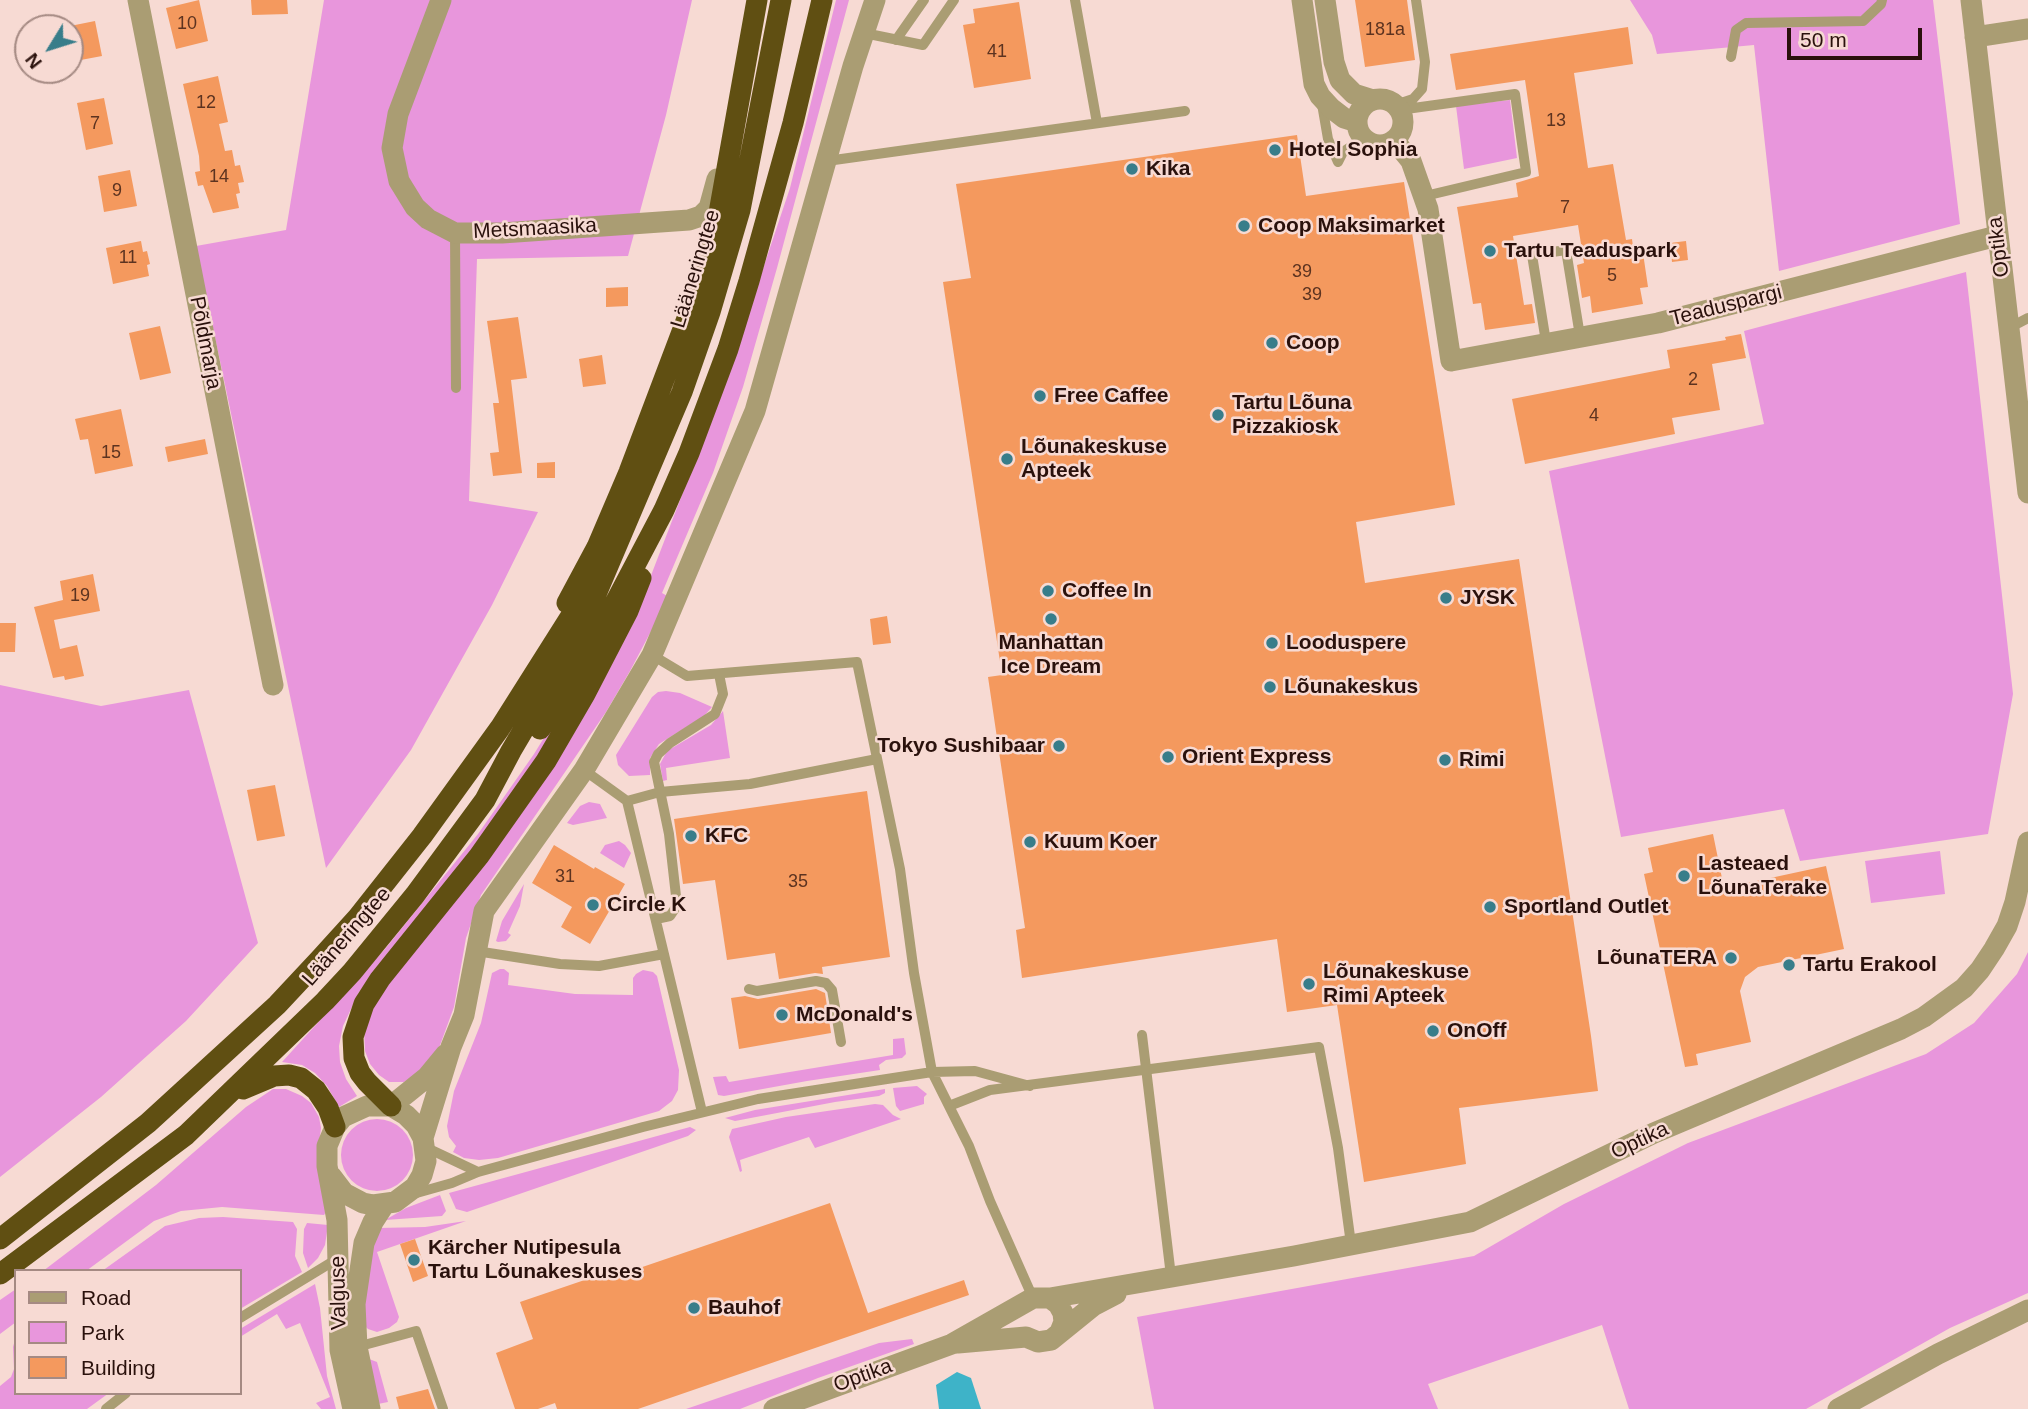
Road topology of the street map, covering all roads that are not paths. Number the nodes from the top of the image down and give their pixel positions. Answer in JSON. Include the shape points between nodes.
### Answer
{"nodes":[{"id":1,"x":138,"y":0,"type":"edge"},
{"id":2,"x":441,"y":0,"type":"edge"},
{"id":3,"x":757,"y":0,"type":"edge"},
{"id":4,"x":781,"y":0,"type":"edge"},
{"id":5,"x":822,"y":0,"type":"edge"},
{"id":6,"x":875,"y":0,"type":"edge"},
{"id":7,"x":924,"y":0,"type":"edge"},
{"id":8,"x":954,"y":0,"type":"edge"},
{"id":9,"x":1075,"y":0,"type":"edge"},
{"id":10,"x":1302,"y":0,"type":"edge"},
{"id":11,"x":1325,"y":0,"type":"edge"},
{"id":12,"x":1416,"y":0,"type":"edge"},
{"id":13,"x":1882,"y":0,"type":"edge"},
{"id":14,"x":1971,"y":0,"type":"edge"},
{"id":15,"x":2028,"y":29,"type":"edge"},
{"id":16,"x":864,"y":33,"type":"junction"},
{"id":17,"x":1975,"y":37,"type":"junction"},
{"id":18,"x":895,"y":40,"type":"junction"},
{"id":19,"x":1731,"y":57,"type":"dead end"},
{"id":20,"x":1320,"y":96,"type":"junction"},
{"id":21,"x":1373,"y":100,"type":"junction"},
{"id":22,"x":1397,"y":107,"type":"junction"},
{"id":23,"x":1185,"y":111,"type":"dead end"},
{"id":24,"x":1097,"y":123,"type":"junction"},
{"id":25,"x":734,"y":124,"type":"junction"},
{"id":26,"x":1361,"y":130,"type":"junction"},
{"id":27,"x":1394,"y":140,"type":"junction"},
{"id":28,"x":827,"y":161,"type":"junction"},
{"id":29,"x":1425,"y":196,"type":"junction"},
{"id":30,"x":454,"y":233,"type":"junction"},
{"id":31,"x":1997,"y":236,"type":"junction"},
{"id":32,"x":2028,"y":318,"type":"edge"},
{"id":33,"x":2008,"y":328,"type":"junction"},
{"id":34,"x":1580,"y":336,"type":"junction"},
{"id":35,"x":1546,"y":342,"type":"junction"},
{"id":36,"x":456,"y":388,"type":"dead end"},
{"id":37,"x":2028,"y":493,"type":"edge"},
{"id":38,"x":664,"y":510,"type":"junction"},
{"id":39,"x":618,"y":540,"type":"junction"},
{"id":40,"x":652,"y":655,"type":"junction"},
{"id":41,"x":719,"y":674,"type":"junction"},
{"id":42,"x":273,"y":685,"type":"dead end"},
{"id":43,"x":500,"y":728,"type":"junction"},
{"id":44,"x":877,"y":760,"type":"junction"},
{"id":45,"x":584,"y":770,"type":"junction"},
{"id":46,"x":660,"y":792,"type":"junction"},
{"id":47,"x":485,"y":800,"type":"junction"},
{"id":48,"x":627,"y":801,"type":"junction"},
{"id":49,"x":2028,"y":842,"type":"edge"},
{"id":50,"x":656,"y":919,"type":"junction"},
{"id":51,"x":476,"y":951,"type":"junction"},
{"id":52,"x":664,"y":954,"type":"junction"},
{"id":53,"x":749,"y":989,"type":"dead end"},
{"id":54,"x":1142,"y":1035,"type":"dead end"},
{"id":55,"x":841,"y":1042,"type":"dead end"},
{"id":56,"x":451,"y":1046,"type":"junction"},
{"id":57,"x":1147,"y":1070,"type":"junction"},
{"id":58,"x":932,"y":1072,"type":"junction"},
{"id":59,"x":1030,"y":1086,"type":"junction"},
{"id":60,"x":226,"y":1098,"type":"junction"},
{"id":61,"x":391,"y":1106,"type":"junction"},
{"id":62,"x":949,"y":1106,"type":"junction"},
{"id":63,"x":702,"y":1112,"type":"junction"},
{"id":64,"x":335,"y":1127,"type":"junction"},
{"id":65,"x":424,"y":1143,"type":"junction"},
{"id":66,"x":478,"y":1172,"type":"junction"},
{"id":67,"x":331,"y":1176,"type":"junction"},
{"id":68,"x":404,"y":1197,"type":"junction"},
{"id":69,"x":384,"y":1205,"type":"junction"},
{"id":70,"x":0,"y":1239,"type":"edge"},
{"id":71,"x":1351,"y":1244,"type":"junction"},
{"id":72,"x":340,"y":1257,"type":"junction"},
{"id":73,"x":0,"y":1273,"type":"edge"},
{"id":74,"x":1171,"y":1276,"type":"junction"},
{"id":75,"x":1142,"y":1281,"type":"junction"},
{"id":76,"x":1041,"y":1298,"type":"junction"},
{"id":77,"x":2028,"y":1310,"type":"edge"},
{"id":78,"x":242,"y":1317,"type":"edge"},
{"id":79,"x":1060,"y":1332,"type":"junction"},
{"id":80,"x":1026,"y":1338,"type":"junction"},
{"id":81,"x":953,"y":1343,"type":"junction"},
{"id":82,"x":349,"y":1348,"type":"junction"},
{"id":83,"x":124,"y":1395,"type":"edge"},
{"id":84,"x":106,"y":1409,"type":"edge"},
{"id":85,"x":353,"y":1409,"type":"edge"},
{"id":86,"x":370,"y":1409,"type":"edge"},
{"id":87,"x":443,"y":1409,"type":"edge"},
{"id":88,"x":774,"y":1409,"type":"edge"},
{"id":89,"x":1838,"y":1409,"type":"edge"}],
"edges":[{"from":1,"to":42,"type":"street","name":"Põldmarja"},
{"from":2,"to":30,"type":"street","name":"Metsmaasika","via":[[398,114],[392,148],[398,181],[410,201],[428,219]]},
{"from":3,"to":25,"type":"highway"},
{"from":4,"to":39,"type":"highway","name":"Lääneringtee","via":[[740,210],[706,323],[658,453]]},
{"from":5,"to":38,"type":"highway","via":[[793,123],[728,349]]},
{"from":6,"to":16,"type":"street"},
{"from":7,"to":18,"type":"lane"},
{"from":8,"to":18,"type":"lane","via":[[923,46]]},
{"from":9,"to":24,"type":"lane"},
{"from":10,"to":20,"type":"street","via":[[1314,84]]},
{"from":11,"to":21,"type":"street","via":[[1340,80],[1353,93]]},
{"from":12,"to":22,"type":"lane","via":[[1426,62],[1422,89]]},
{"from":13,"to":19,"type":"lane","via":[[1863,21],[1746,23],[1736,30]]},
{"from":14,"to":17,"type":"street","name":"Optika"},
{"from":15,"to":17,"type":"street"},
{"from":16,"to":18,"type":"lane"},
{"from":16,"to":28,"type":"street"},
{"from":17,"to":31,"type":"street","name":"Optika"},
{"from":20,"to":26,"type":"street"},
{"from":20,"to":26,"type":"lane","via":[[1328,139],[1338,162]]},
{"from":21,"to":22,"type":"street"},
{"from":21,"to":26,"type":"street","via":[[1363,106]]},
{"from":22,"to":27,"type":"street","via":[[1401,129]]},
{"from":22,"to":29,"type":"lane","via":[[1515,94],[1526,172]]},
{"from":23,"to":24,"type":"lane"},
{"from":24,"to":28,"type":"lane"},
{"from":25,"to":30,"type":"street","name":"Metsmaasika","via":[[714,195],[701,216]]},
{"from":25,"to":43,"type":"highway","via":[[717,224],[691,308],[629,472],[597,547]]},
{"from":26,"to":27,"type":"street","via":[[1375,144]]},
{"from":27,"to":29,"type":"street","via":[[1411,161]]},
{"from":28,"to":40,"type":"street","via":[[755,411]]},
{"from":29,"to":35,"type":"street","name":"Teaduspargi","via":[[1451,361]]},
{"from":30,"to":36,"type":"lane"},
{"from":31,"to":33,"type":"street","name":"Optika"},
{"from":31,"to":34,"type":"street","name":"Teaduspargi","via":[[1658,323]]},
{"from":32,"to":33,"type":"lane"},
{"from":33,"to":37,"type":"street","name":"Optika"},
{"from":34,"to":35,"type":"street","name":"Teaduspargi"},
{"from":34,"to":35,"type":"lane","via":[[1566,250],[1532,255]]},
{"from":38,"to":47,"type":"highway","via":[[564,695],[521,759]]},
{"from":38,"to":61,"type":"highway","via":[[628,611],[566,728],[503,823],[380,979],[359,1015],[353,1037],[357,1066]]},
{"from":39,"to":43,"type":"highway","name":"Lääneringtee"},
{"from":39,"to":47,"type":"highway","name":"Lääneringtee","via":[[577,639]]},
{"from":40,"to":41,"type":"lane","via":[[687,676]]},
{"from":40,"to":45,"type":"street"},
{"from":41,"to":44,"type":"lane","via":[[857,662]]},
{"from":41,"to":46,"type":"lane","via":[[723,694],[715,714],[670,743],[654,762]]},
{"from":43,"to":70,"type":"highway","name":"Lääneringtee","via":[[358,917],[277,1005],[148,1123]]},
{"from":44,"to":46,"type":"lane","via":[[750,784]]},
{"from":44,"to":58,"type":"lane","via":[[900,869]]},
{"from":45,"to":48,"type":"lane"},
{"from":45,"to":51,"type":"street","via":[[484,911]]},
{"from":46,"to":48,"type":"lane"},
{"from":46,"to":50,"type":"lane","via":[[673,860],[676,907],[670,916]]},
{"from":47,"to":60,"type":"highway","name":"Lääneringtee","via":[[352,972]]},
{"from":48,"to":50,"type":"lane"},
{"from":49,"to":71,"type":"street","name":"Optika","via":[[2015,902],[1994,949],[1964,988],[1924,1017],[1654,1133],[1481,1217]]},
{"from":50,"to":52,"type":"lane"},
{"from":51,"to":52,"type":"lane","via":[[599,966]]},
{"from":51,"to":56,"type":"street","via":[[464,1015]]},
{"from":52,"to":63,"type":"lane"},
{"from":53,"to":55,"type":"lane","via":[[826,983],[832,990]]},
{"from":54,"to":57,"type":"lane"},
{"from":56,"to":61,"type":"street","via":[[427,1077]]},
{"from":56,"to":65,"type":"street"},
{"from":57,"to":59,"type":"lane"},
{"from":57,"to":71,"type":"lane","via":[[1319,1047]]},
{"from":57,"to":74,"type":"lane"},
{"from":58,"to":59,"type":"lane","via":[[975,1071]]},
{"from":58,"to":62,"type":"lane"},
{"from":58,"to":63,"type":"lane"},
{"from":59,"to":62,"type":"lane","via":[[990,1090]]},
{"from":60,"to":64,"type":"highway","via":[[264,1079],[297,1076],[316,1090]]},
{"from":60,"to":73,"type":"highway","name":"Lääneringtee","via":[[186,1135]]},
{"from":61,"to":64,"type":"street","via":[[367,1105],[343,1117]]},
{"from":61,"to":65,"type":"street","via":[[416,1125]]},
{"from":62,"to":76,"type":"lane","via":[[990,1201]]},
{"from":63,"to":66,"type":"lane"},
{"from":64,"to":67,"type":"street","name":"Valguse","via":[[326,1156]]},
{"from":65,"to":66,"type":"lane"},
{"from":65,"to":68,"type":"street","via":[[422,1175]]},
{"from":66,"to":68,"type":"lane"},
{"from":67,"to":69,"type":"street","via":[[353,1199]]},
{"from":67,"to":72,"type":"street","name":"Valguse"},
{"from":68,"to":69,"type":"street"},
{"from":69,"to":82,"type":"street","name":"Valguse","via":[[364,1243]]},
{"from":71,"to":74,"type":"street","name":"Optika"},
{"from":72,"to":78,"type":"lane"},
{"from":72,"to":82,"type":"street","name":"Valguse"},
{"from":74,"to":75,"type":"street","name":"Optika"},
{"from":75,"to":76,"type":"street","name":"Optika"},
{"from":75,"to":79,"type":"street","name":"Optika","via":[[1093,1306]]},
{"from":76,"to":79,"type":"street","via":[[1058,1304],[1063,1312]]},
{"from":76,"to":80,"type":"street","via":[[1023,1305],[1018,1316]]},
{"from":76,"to":81,"type":"street"},
{"from":77,"to":89,"type":"street"},
{"from":79,"to":80,"type":"street","via":[[1051,1340]]},
{"from":80,"to":81,"type":"street"},
{"from":81,"to":88,"type":"street","name":"Optika"},
{"from":82,"to":85,"type":"street","name":"Valguse"},
{"from":82,"to":86,"type":"street","name":"Valguse"},
{"from":82,"to":87,"type":"lane","via":[[416,1331]]},
{"from":83,"to":84,"type":"lane"}]}
